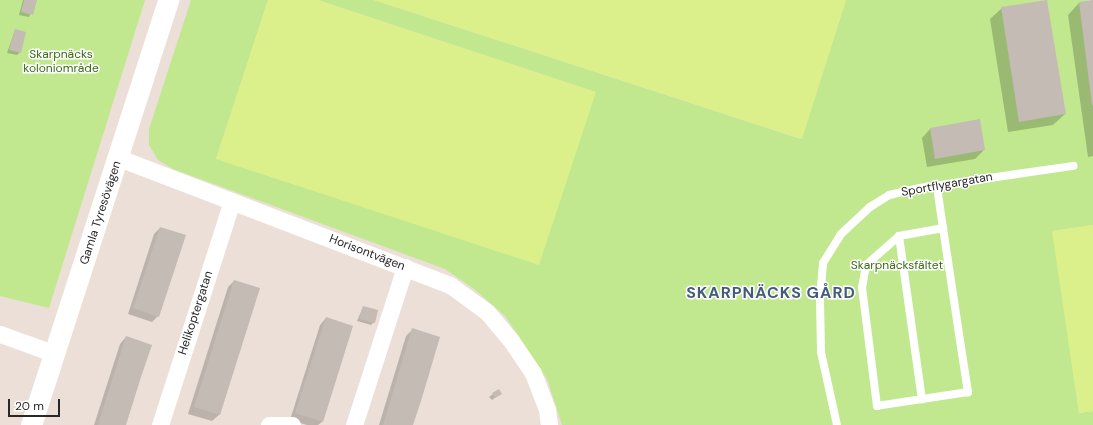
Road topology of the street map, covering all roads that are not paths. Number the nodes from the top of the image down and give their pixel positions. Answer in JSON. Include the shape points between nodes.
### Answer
{"nodes":[{"id":1,"x":168,"y":0,"type":"edge"},
{"id":2,"x":119,"y":158,"type":"junction"},
{"id":3,"x":1073,"y":166,"type":"dead end"},
{"id":4,"x":937,"y":187,"type":"junction"},
{"id":5,"x":232,"y":201,"type":"junction"},
{"id":6,"x":943,"y":228,"type":"junction"},
{"id":7,"x":899,"y":236,"type":"junction"},
{"id":8,"x":405,"y":267,"type":"junction"},
{"id":9,"x":0,"y":334,"type":"edge"},
{"id":10,"x":56,"y":354,"type":"junction"},
{"id":11,"x":922,"y":399,"type":"junction"},
{"id":12,"x":31,"y":425,"type":"edge"},
{"id":13,"x":160,"y":425,"type":"edge"},
{"id":14,"x":269,"y":425,"type":"edge"},
{"id":15,"x":292,"y":425,"type":"edge"},
{"id":16,"x":354,"y":425,"type":"edge"},
{"id":17,"x":549,"y":425,"type":"edge"},
{"id":18,"x":837,"y":425,"type":"edge"}],
"edges":[{"from":1,"to":2,"type":"street","name":"Gamla Tyresövägen"},
{"from":2,"to":5,"type":"street","name":"Horisontvägen"},
{"from":2,"to":10,"type":"street","name":"Gamla Tyresövägen"},
{"from":3,"to":4,"type":"lane","name":"Sportflygargatan"},
{"from":4,"to":6,"type":"lane"},
{"from":4,"to":18,"type":"lane","name":"Sportflygargatan","via":[[889,195],[870,207],[840,234],[823,263],[820,298],[822,352]]},
{"from":5,"to":8,"type":"street","name":"Horisontvägen"},
{"from":5,"to":13,"type":"street","name":"Helikoptergatan"},
{"from":6,"to":7,"type":"lane"},
{"from":6,"to":11,"type":"lane","via":[[968,392]]},
{"from":7,"to":11,"type":"lane"},
{"from":7,"to":11,"type":"lane","via":[[866,265],[862,288],[877,406]]},
{"from":8,"to":16,"type":"street"},
{"from":8,"to":17,"type":"street","name":"Horisontvägen","via":[[450,285],[487,312],[510,339],[533,373],[547,409]]},
{"from":9,"to":10,"type":"street"},
{"from":10,"to":12,"type":"street","name":"Gamla Tyresövägen"},
{"from":14,"to":15,"type":"street"}]}
